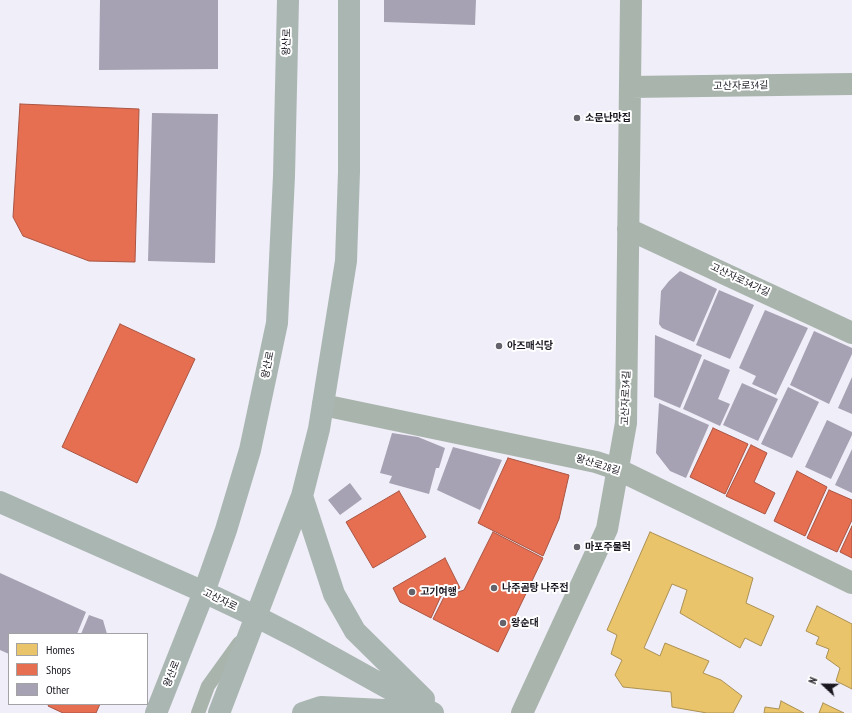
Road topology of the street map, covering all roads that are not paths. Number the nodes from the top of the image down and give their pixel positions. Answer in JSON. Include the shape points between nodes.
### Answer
{"nodes":[{"id":1,"x":288,"y":0,"type":"edge"},
{"id":2,"x":349,"y":0,"type":"edge"},
{"id":3,"x":631,"y":0,"type":"edge"},
{"id":4,"x":852,"y":84,"type":"edge"},
{"id":5,"x":630,"y":87,"type":"junction"},
{"id":6,"x":628,"y":229,"type":"junction"},
{"id":7,"x":852,"y":333,"type":"edge"},
{"id":8,"x":323,"y":406,"type":"junction"},
{"id":9,"x":618,"y":470,"type":"junction"},
{"id":10,"x":302,"y":496,"type":"junction"},
{"id":11,"x":0,"y":502,"type":"edge"},
{"id":12,"x":852,"y":583,"type":"edge"},
{"id":13,"x":204,"y":592,"type":"junction"},
{"id":14,"x":257,"y":617,"type":"junction"},
{"id":15,"x":156,"y":713,"type":"edge"},
{"id":16,"x":198,"y":713,"type":"edge"},
{"id":17,"x":219,"y":713,"type":"edge"},
{"id":18,"x":303,"y":713,"type":"edge"},
{"id":19,"x":404,"y":713,"type":"edge"},
{"id":20,"x":433,"y":713,"type":"edge"},
{"id":21,"x":438,"y":713,"type":"edge"},
{"id":22,"x":522,"y":713,"type":"edge"}],
"edges":[{"from":1,"to":13,"type":"main road","name":"왕산로","via":[[277,323],[250,450]]},
{"from":2,"to":8,"type":"main road","via":[[346,261]]},
{"from":3,"to":5,"type":"street","name":"고산자로34길"},
{"from":4,"to":5,"type":"street","name":"고산자로34길"},
{"from":5,"to":6,"type":"street","name":"고산자로34길"},
{"from":6,"to":7,"type":"street","name":"고산자로34가길"},
{"from":6,"to":9,"type":"street","name":"고산자로34길","via":[[626,423]]},
{"from":8,"to":9,"type":"street","name":"왕산로28길","via":[[596,462]]},
{"from":8,"to":10,"type":"main road"},
{"from":9,"to":12,"type":"street","name":"왕산로28길"},
{"from":9,"to":22,"type":"street","name":"고산자로34길","via":[[607,529]]},
{"from":10,"to":14,"type":"main road"},
{"from":10,"to":21,"type":"main road","via":[[334,594],[355,631]]},
{"from":11,"to":13,"type":"main road","name":"고산자로"},
{"from":13,"to":14,"type":"main road","name":"고산자로"},
{"from":13,"to":15,"type":"main road","name":"왕산로"},
{"from":14,"to":16,"type":"lane","via":[[208,686]]},
{"from":14,"to":17,"type":"main road"},
{"from":14,"to":20,"type":"main road","name":"고산자로"},
{"from":18,"to":19,"type":"main road","via":[[321,707]]}]}
